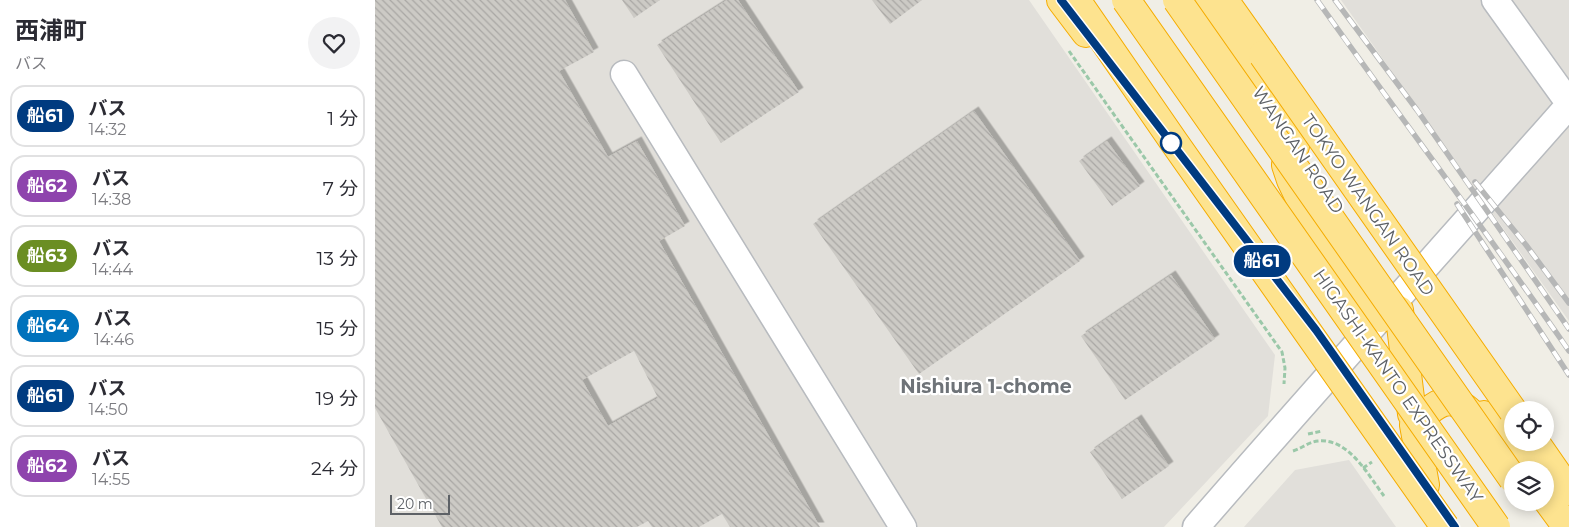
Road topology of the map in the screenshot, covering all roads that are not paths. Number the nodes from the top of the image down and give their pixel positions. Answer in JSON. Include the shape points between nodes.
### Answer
{"nodes":[{"id":1,"x":1061,"y":0,"type":"edge"},
{"id":2,"x":1076,"y":0,"type":"edge"},
{"id":3,"x":1127,"y":0,"type":"edge"},
{"id":4,"x":1177,"y":0,"type":"edge"},
{"id":5,"x":1197,"y":0,"type":"edge"},
{"id":6,"x":1224,"y":0,"type":"edge"},
{"id":7,"x":1495,"y":0,"type":"edge"},
{"id":8,"x":624,"y":74,"type":"dead end"},
{"id":9,"x":1569,"y":104,"type":"edge"},
{"id":10,"x":1390,"y":308,"type":"junction"},
{"id":11,"x":1339,"y":364,"type":"junction"},
{"id":12,"x":1504,"y":421,"type":"edge"},
{"id":13,"x":1414,"y":425,"type":"junction"},
{"id":14,"x":1541,"y":451,"type":"edge"},
{"id":15,"x":1504,"y":466,"type":"edge"},
{"id":16,"x":1425,"y":485,"type":"junction"},
{"id":17,"x":1569,"y":491,"type":"edge"},
{"id":18,"x":1554,"y":509,"type":"edge"},
{"id":19,"x":1535,"y":511,"type":"edge"},
{"id":20,"x":899,"y":526,"type":"edge"},
{"id":21,"x":1196,"y":527,"type":"edge"},
{"id":22,"x":1445,"y":527,"type":"edge"},
{"id":23,"x":1455,"y":527,"type":"edge"},
{"id":24,"x":1497,"y":527,"type":"edge"},
{"id":25,"x":1546,"y":527,"type":"edge"},
{"id":26,"x":1567,"y":527,"type":"edge"}],
"edges":[{"from":1,"to":11,"type":"highway"},
{"from":2,"to":22,"type":"highway","bridge":true},
{"from":3,"to":24,"type":"highway","name":"HIGASHI-KANTO EXPRESSWAY","bridge":true},
{"from":4,"to":15,"type":"highway","bridge":true},
{"from":5,"to":10,"type":"highway","name":"WANGAN ROAD","via":[[1287,133]]},
{"from":6,"to":12,"type":"highway","name":"TOKYO WANGAN ROAD","bridge":true},
{"from":7,"to":9,"type":"street"},
{"from":8,"to":20,"type":"street"},
{"from":9,"to":10,"type":"street"},
{"from":10,"to":11,"type":"street"},
{"from":10,"to":12,"type":"highway","name":"TOKYO WANGAN ROAD"},
{"from":10,"to":13,"type":"highway"},
{"from":11,"to":16,"type":"highway"},
{"from":11,"to":21,"type":"street"},
{"from":12,"to":13,"type":"highway","via":[[1483,424],[1461,404],[1449,401],[1438,404]]},
{"from":13,"to":16,"type":"highway"},
{"from":14,"to":17,"type":"highway"},
{"from":16,"to":23,"type":"highway"},
{"from":18,"to":26,"type":"highway"},
{"from":19,"to":25,"type":"highway"}]}
